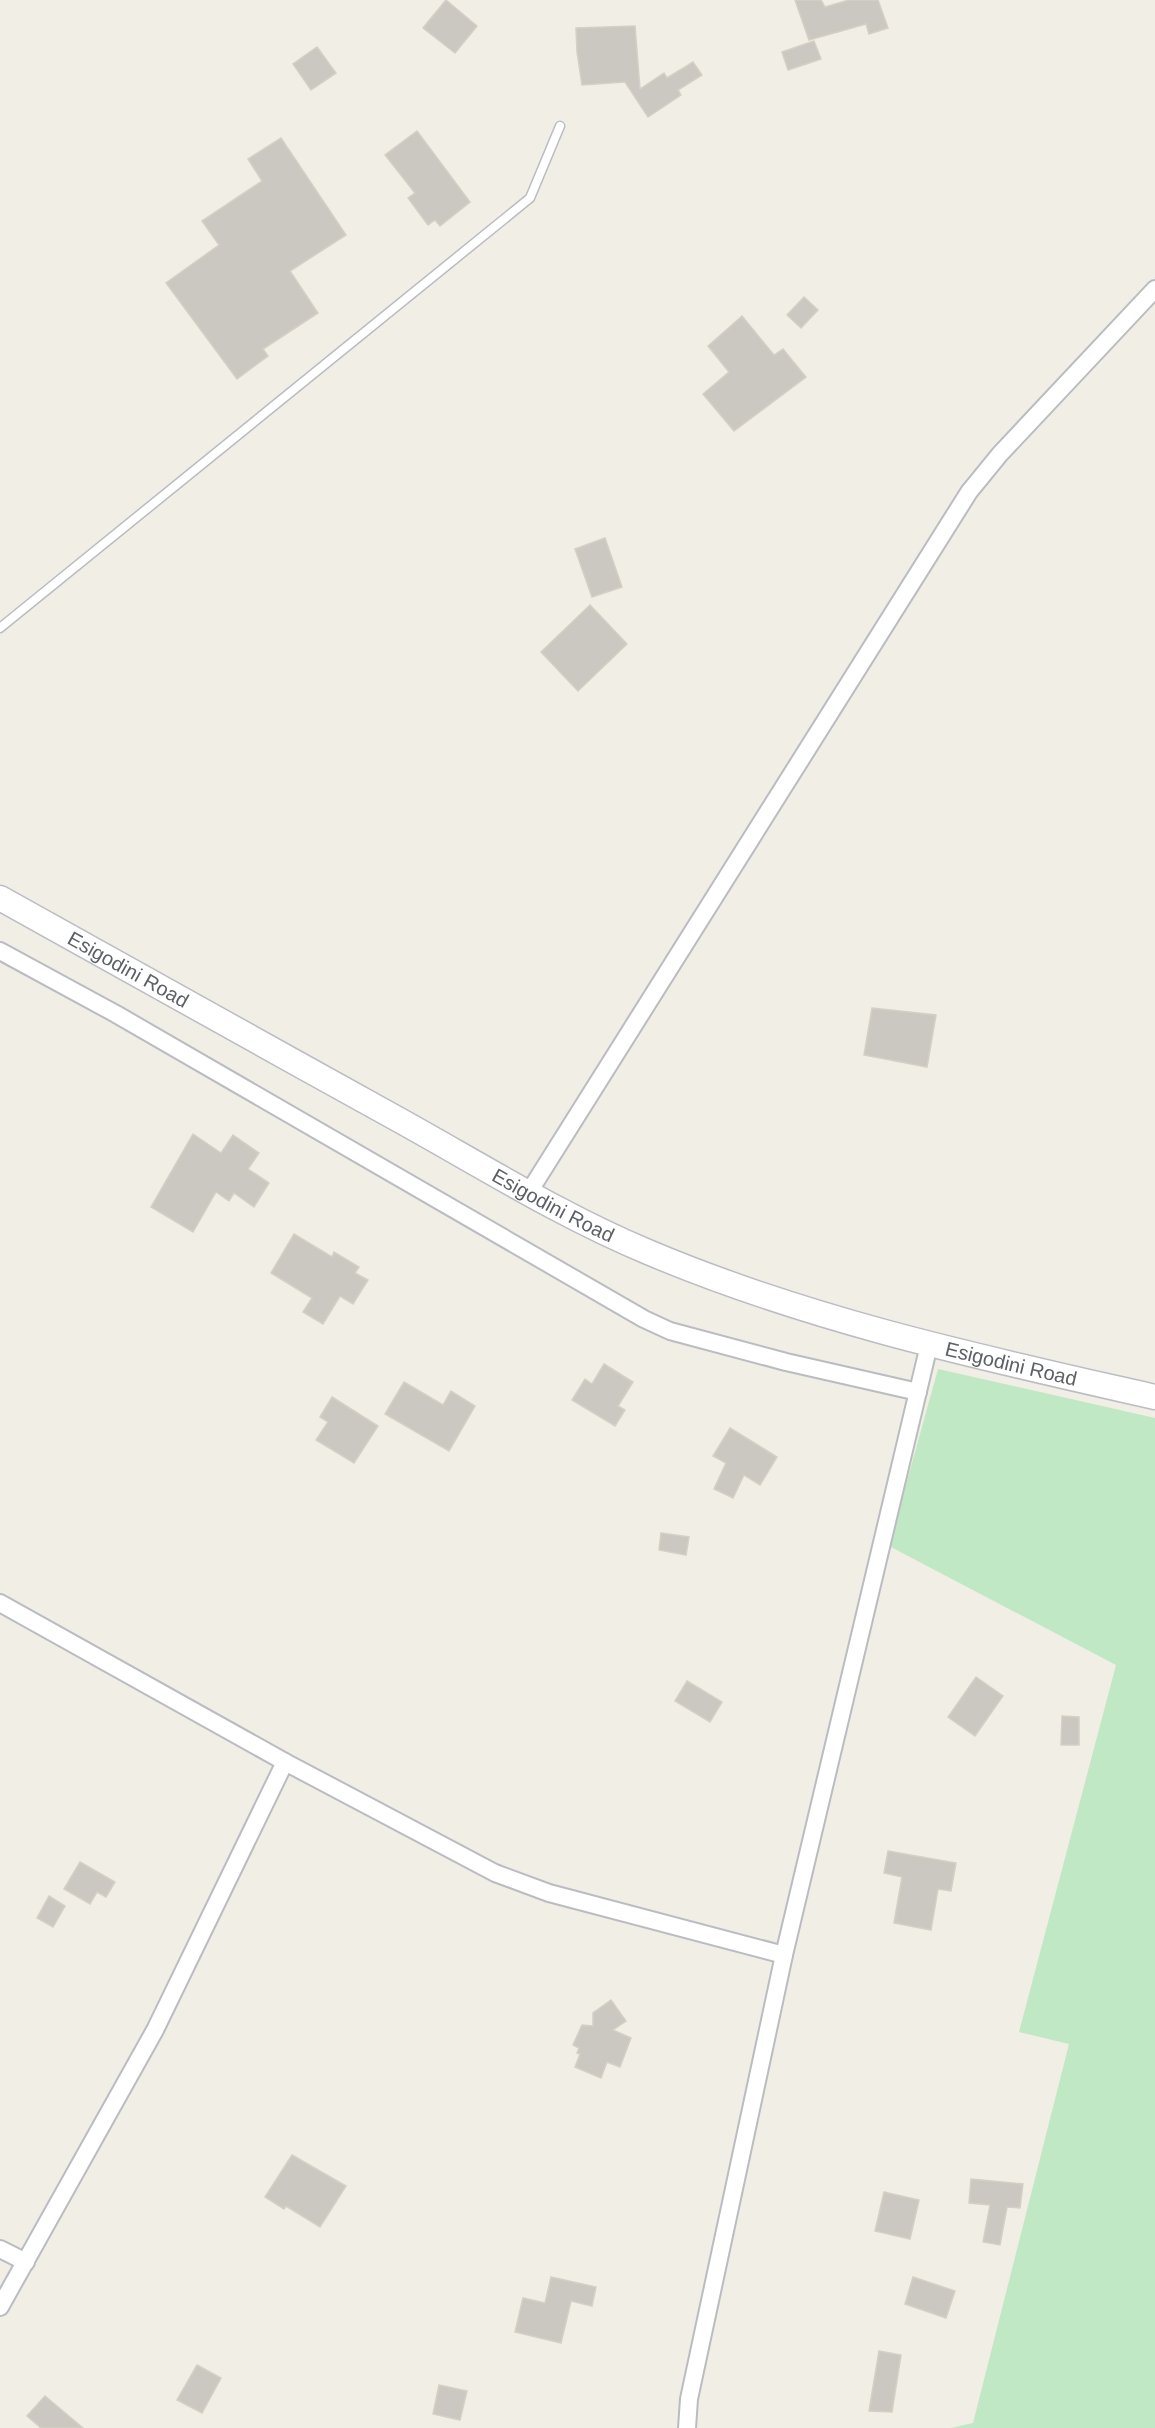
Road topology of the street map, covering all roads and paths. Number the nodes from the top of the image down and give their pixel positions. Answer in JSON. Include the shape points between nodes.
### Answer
{"nodes":[{"id":1,"x":560,"y":126,"type":"dead end"},
{"id":2,"x":1155,"y":289,"type":"edge"},
{"id":3,"x":0,"y":628,"type":"edge"},
{"id":4,"x":0,"y":898,"type":"edge"},
{"id":5,"x":0,"y":951,"type":"edge"},
{"id":6,"x":529,"y":1192,"type":"junction"},
{"id":7,"x":929,"y":1345,"type":"junction"},
{"id":8,"x":918,"y":1392,"type":"junction"},
{"id":9,"x":1155,"y":1397,"type":"edge"},
{"id":10,"x":0,"y":1603,"type":"edge"},
{"id":11,"x":285,"y":1762,"type":"junction"},
{"id":12,"x":784,"y":1955,"type":"junction"},
{"id":13,"x":0,"y":2249,"type":"edge"},
{"id":14,"x":26,"y":2262,"type":"junction"},
{"id":15,"x":0,"y":2307,"type":"edge"},
{"id":16,"x":687,"y":2428,"type":"edge"}],
"edges":[{"from":1,"to":3,"type":"lane","via":[[530,198]]},
{"from":2,"to":6,"type":"street","via":[[969,492]]},
{"from":4,"to":6,"type":"main road","name":"Esigodini Road"},
{"from":5,"to":8,"type":"street","via":[[644,1319],[670,1331],[786,1362]]},
{"from":6,"to":7,"type":"main road","name":"Esigodini Road","via":[[645,1251],[700,1273],[806,1310]]},
{"from":7,"to":8,"type":"street"},
{"from":7,"to":9,"type":"main road","name":"Esigodini Road"},
{"from":8,"to":12,"type":"street"},
{"from":10,"to":11,"type":"street"},
{"from":11,"to":12,"type":"street","via":[[520,1883]]},
{"from":11,"to":14,"type":"street","via":[[155,2030]]},
{"from":12,"to":16,"type":"street","via":[[689,2400]]},
{"from":13,"to":14,"type":"street"},
{"from":14,"to":15,"type":"street"}]}
